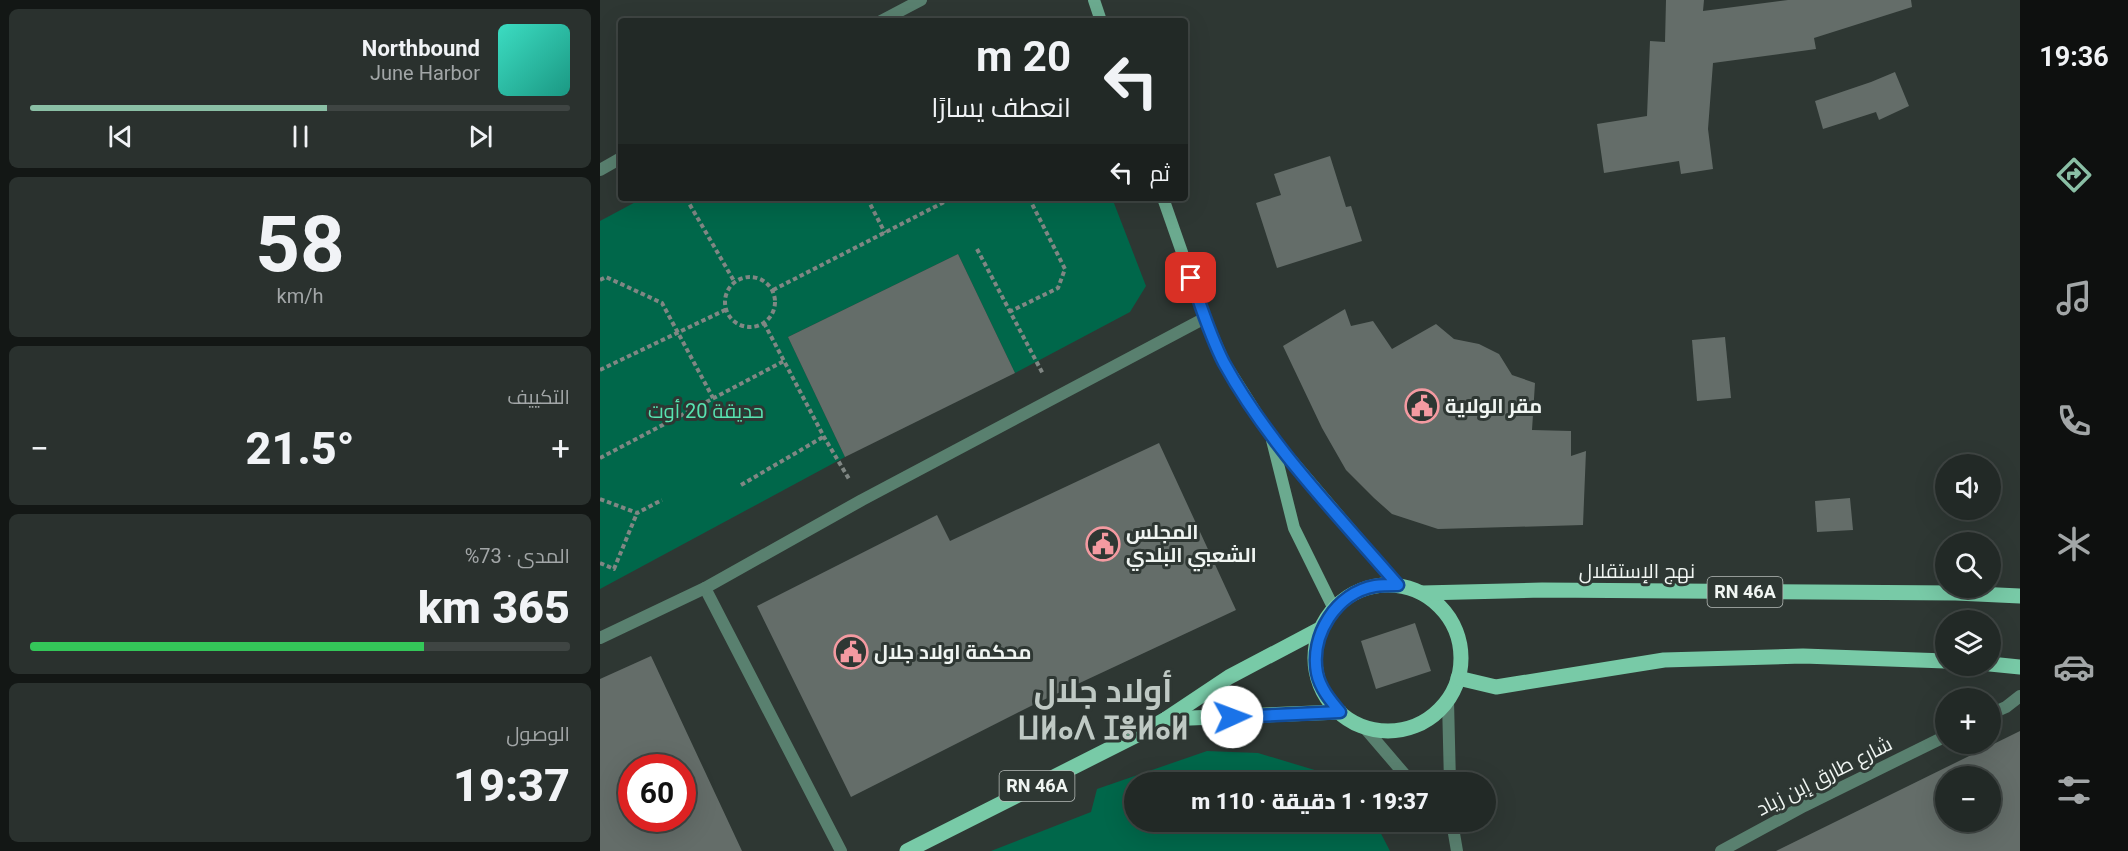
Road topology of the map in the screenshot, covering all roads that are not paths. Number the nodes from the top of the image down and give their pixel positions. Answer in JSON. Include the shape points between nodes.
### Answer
{"nodes":[{"id":1,"x":921,"y":0,"type":"edge"},
{"id":2,"x":1094,"y":0,"type":"edge"},
{"id":3,"x":887,"y":18,"type":"edge"},
{"id":4,"x":1100,"y":18,"type":"edge"},
{"id":5,"x":618,"y":160,"type":"edge"},
{"id":6,"x":600,"y":170,"type":"edge"},
{"id":7,"x":1164,"y":201,"type":"edge"},
{"id":8,"x":1204,"y":318,"type":"junction"},
{"id":9,"x":1271,"y":436,"type":"junction"},
{"id":10,"x":1398,"y":585,"type":"junction"},
{"id":11,"x":705,"y":588,"type":"junction"},
{"id":12,"x":1422,"y":593,"type":"junction"},
{"id":13,"x":2020,"y":596,"type":"edge"},
{"id":14,"x":1334,"y":609,"type":"junction"},
{"id":15,"x":1322,"y":628,"type":"junction"},
{"id":16,"x":600,"y":638,"type":"edge"},
{"id":17,"x":1935,"y":661,"type":"edge"},
{"id":18,"x":2001,"y":665,"type":"edge"},
{"id":19,"x":2020,"y":667,"type":"edge"},
{"id":20,"x":1458,"y":678,"type":"junction"},
{"id":21,"x":2020,"y":696,"type":"edge"},
{"id":22,"x":1448,"y":701,"type":"junction"},
{"id":23,"x":2001,"y":709,"type":"edge"},
{"id":24,"x":1340,"y":712,"type":"junction"},
{"id":25,"x":1166,"y":719,"type":"junction"},
{"id":26,"x":1364,"y":727,"type":"junction"},
{"id":27,"x":1935,"y":741,"type":"edge"},
{"id":28,"x":1403,"y":772,"type":"edge"},
{"id":29,"x":1450,"y":772,"type":"edge"},
{"id":30,"x":1454,"y":832,"type":"edge"},
{"id":31,"x":841,"y":851,"type":"edge"},
{"id":32,"x":907,"y":851,"type":"edge"},
{"id":33,"x":1457,"y":851,"type":"edge"},
{"id":34,"x":1721,"y":851,"type":"edge"}],
"edges":[{"from":1,"to":3,"type":"street"},
{"from":2,"to":4,"type":"main road"},
{"from":5,"to":6,"type":"street"},
{"from":7,"to":8,"type":"main road"},
{"from":8,"to":9,"type":"main road","via":[[1224,362]]},
{"from":8,"to":11,"type":"street"},
{"from":9,"to":10,"type":"main road"},
{"from":9,"to":14,"type":"main road","via":[[1294,528]]},
{"from":10,"to":12,"type":"main road"},
{"from":10,"to":14,"type":"main road","via":[[1374,586],[1352,594]]},
{"from":11,"to":16,"type":"street"},
{"from":11,"to":31,"type":"street"},
{"from":12,"to":13,"type":"main road","name":"نهج الإستقلال","number":"RN 46A","via":[[1542,590]]},
{"from":12,"to":20,"type":"main road","via":[[1438,604],[1459,638]]},
{"from":14,"to":15,"type":"main road"},
{"from":15,"to":24,"type":"main road","via":[[1316,650],[1317,674],[1325,695]]},
{"from":15,"to":25,"type":"main road","via":[[1229,677]]},
{"from":17,"to":20,"type":"main road","via":[[1803,656],[1664,660],[1496,687]]},
{"from":18,"to":19,"type":"main road"},
{"from":20,"to":22,"type":"main road"},
{"from":21,"to":23,"type":"street"},
{"from":22,"to":26,"type":"main road","via":[[1431,717],[1410,728],[1387,731]]},
{"from":22,"to":29,"type":"street"},
{"from":24,"to":25,"type":"main road","number":"RN 46A"},
{"from":24,"to":26,"type":"main road"},
{"from":25,"to":32,"type":"main road","number":"RN 46A"},
{"from":26,"to":28,"type":"street"},
{"from":27,"to":34,"type":"street","name":"شارع طارق إبن زياد"},
{"from":30,"to":33,"type":"street"}]}
